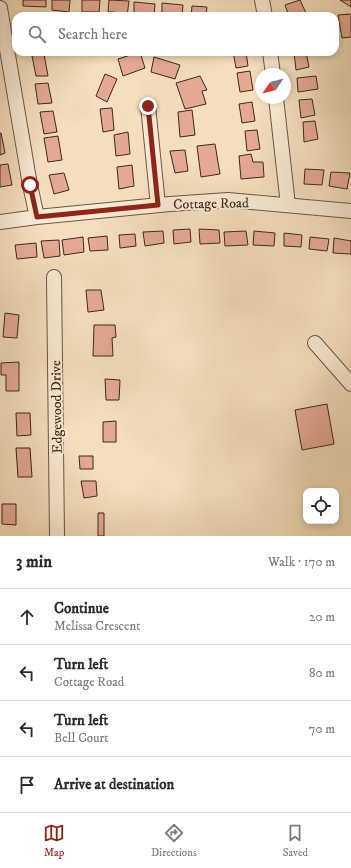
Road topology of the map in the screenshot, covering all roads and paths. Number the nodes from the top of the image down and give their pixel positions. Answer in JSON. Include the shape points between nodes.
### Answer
{"nodes":[{"id":1,"x":262,"y":0,"type":"edge"},
{"id":2,"x":0,"y":8,"type":"edge"},
{"id":3,"x":264,"y":12,"type":"edge"},
{"id":4,"x":271,"y":56,"type":"edge"},
{"id":5,"x":272,"y":68,"type":"edge"},
{"id":6,"x":277,"y":104,"type":"edge"},
{"id":7,"x":148,"y":106,"type":"dead end"},
{"id":8,"x":158,"y":205,"type":"junction"},
{"id":9,"x":288,"y":205,"type":"junction"},
{"id":10,"x":351,"y":211,"type":"edge"},
{"id":11,"x":37,"y":217,"type":"junction"},
{"id":12,"x":0,"y":222,"type":"edge"},
{"id":13,"x":54,"y":277,"type":"dead end"},
{"id":14,"x":315,"y":343,"type":"dead end"},
{"id":15,"x":351,"y":384,"type":"edge"},
{"id":16,"x":57,"y":536,"type":"edge"}],
"edges":[{"from":1,"to":3,"type":"street"},
{"from":2,"to":11,"type":"street"},
{"from":4,"to":5,"type":"street"},
{"from":6,"to":9,"type":"street"},
{"from":7,"to":8,"type":"street"},
{"from":8,"to":9,"type":"street","name":"Cottage Road","via":[[228,200]]},
{"from":8,"to":11,"type":"street","name":"Cottage Road"},
{"from":9,"to":10,"type":"street","name":"Cottage Road"},
{"from":11,"to":12,"type":"street","name":"Cottage Road"},
{"from":13,"to":16,"type":"street","name":"Edgewood Drive"},
{"from":14,"to":15,"type":"street"}]}
